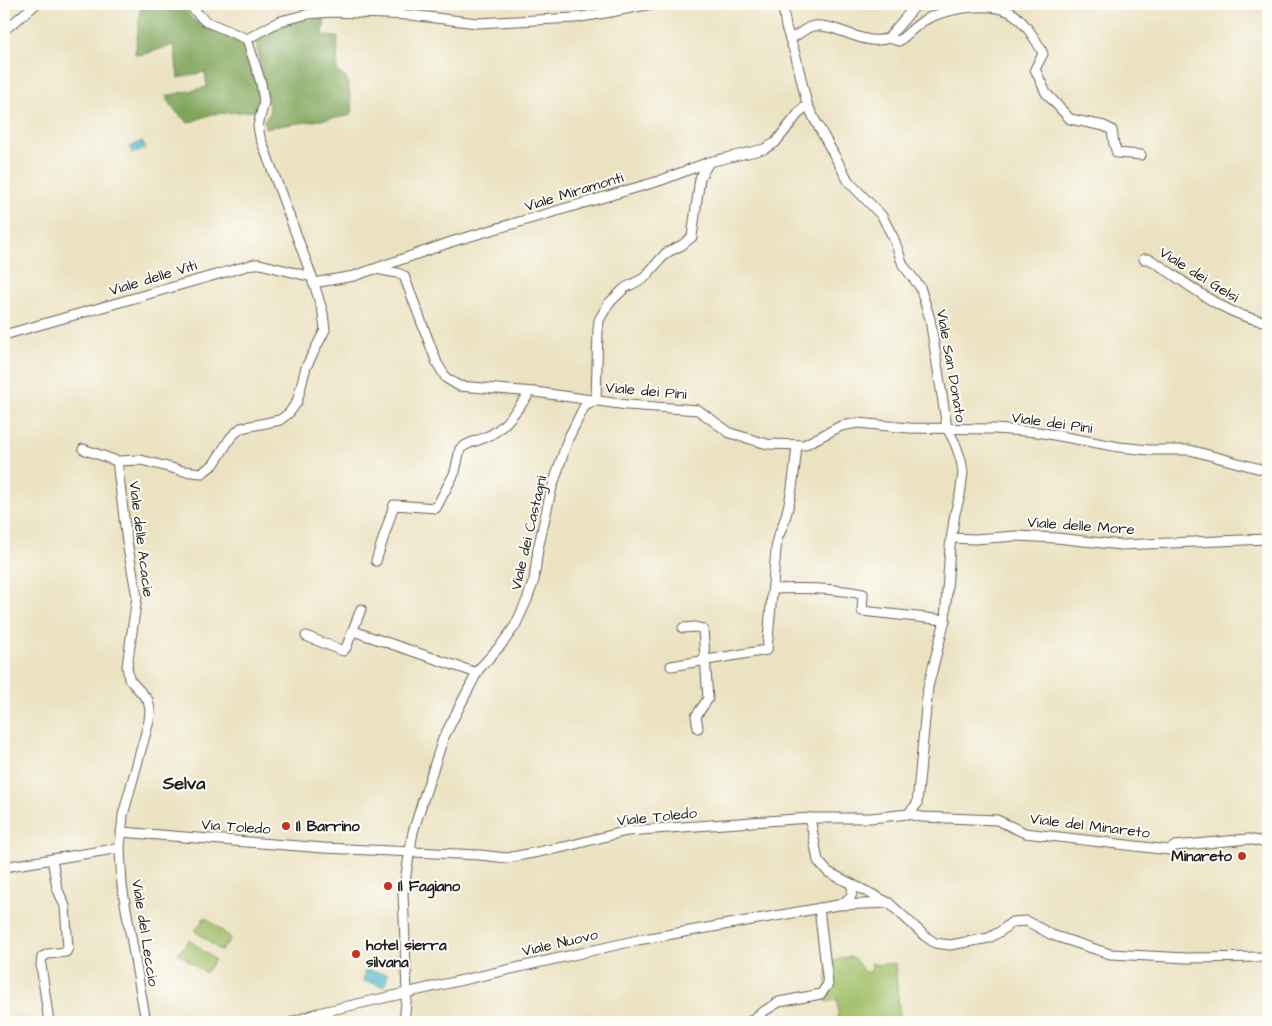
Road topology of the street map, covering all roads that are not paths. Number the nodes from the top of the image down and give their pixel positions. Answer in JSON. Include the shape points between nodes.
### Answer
{"nodes":[{"id":1,"x":36,"y":4,"type":"edge"},
{"id":2,"x":188,"y":4,"type":"edge"},
{"id":3,"x":651,"y":4,"type":"edge"},
{"id":4,"x":785,"y":4,"type":"edge"},
{"id":5,"x":917,"y":4,"type":"edge"},
{"id":6,"x":4,"y":30,"type":"edge"},
{"id":7,"x":888,"y":38,"type":"junction"},
{"id":8,"x":247,"y":39,"type":"junction"},
{"id":9,"x":790,"y":39,"type":"junction"},
{"id":10,"x":807,"y":104,"type":"junction"},
{"id":11,"x":1141,"y":155,"type":"dead end"},
{"id":12,"x":709,"y":162,"type":"junction"},
{"id":13,"x":1144,"y":259,"type":"dead end"},
{"id":14,"x":376,"y":269,"type":"junction"},
{"id":15,"x":314,"y":284,"type":"junction"},
{"id":16,"x":1268,"y":322,"type":"edge"},
{"id":17,"x":4,"y":335,"type":"edge"},
{"id":18,"x":526,"y":392,"type":"junction"},
{"id":19,"x":596,"y":400,"type":"junction"},
{"id":20,"x":947,"y":428,"type":"junction"},
{"id":21,"x":797,"y":445,"type":"junction"},
{"id":22,"x":83,"y":449,"type":"dead end"},
{"id":23,"x":117,"y":461,"type":"junction"},
{"id":24,"x":1268,"y":471,"type":"edge"},
{"id":25,"x":951,"y":538,"type":"junction"},
{"id":26,"x":1265,"y":538,"type":"edge"},
{"id":27,"x":376,"y":561,"type":"dead end"},
{"id":28,"x":774,"y":590,"type":"junction"},
{"id":29,"x":361,"y":609,"type":"dead end"},
{"id":30,"x":945,"y":620,"type":"junction"},
{"id":31,"x":683,"y":628,"type":"dead end"},
{"id":32,"x":353,"y":631,"type":"junction"},
{"id":33,"x":306,"y":636,"type":"dead end"},
{"id":34,"x":705,"y":660,"type":"junction"},
{"id":35,"x":671,"y":666,"type":"dead end"},
{"id":36,"x":477,"y":673,"type":"junction"},
{"id":37,"x":698,"y":728,"type":"dead end"},
{"id":38,"x":908,"y":814,"type":"junction"},
{"id":39,"x":810,"y":818,"type":"junction"},
{"id":40,"x":121,"y":832,"type":"junction"},
{"id":41,"x":1268,"y":843,"type":"edge"},
{"id":42,"x":120,"y":848,"type":"junction"},
{"id":43,"x":409,"y":851,"type":"junction"},
{"id":44,"x":52,"y":859,"type":"junction"},
{"id":45,"x":4,"y":867,"type":"edge"},
{"id":46,"x":851,"y":884,"type":"junction"},
{"id":47,"x":868,"y":892,"type":"junction"},
{"id":48,"x":848,"y":900,"type":"junction"},
{"id":49,"x":860,"y":903,"type":"junction"},
{"id":50,"x":889,"y":903,"type":"junction"},
{"id":51,"x":838,"y":905,"type":"junction"},
{"id":52,"x":819,"y":908,"type":"junction"},
{"id":53,"x":1268,"y":957,"type":"edge"},
{"id":54,"x":406,"y":992,"type":"junction"},
{"id":55,"x":751,"y":1021,"type":"edge"},
{"id":56,"x":49,"y":1022,"type":"edge"},
{"id":57,"x":146,"y":1022,"type":"edge"},
{"id":58,"x":292,"y":1022,"type":"edge"},
{"id":59,"x":404,"y":1022,"type":"edge"},
{"id":60,"x":762,"y":1022,"type":"edge"}],
"edges":[{"from":1,"to":6,"type":"street"},
{"from":2,"to":8,"type":"street","via":[[205,21]]},
{"from":3,"to":8,"type":"street","via":[[574,18],[477,23],[411,14],[331,12],[280,21]]},
{"from":4,"to":9,"type":"street","name":"Viale San Donato"},
{"from":5,"to":7,"type":"street"},
{"from":7,"to":9,"type":"street","via":[[874,41],[814,26]]},
{"from":7,"to":11,"type":"street","via":[[899,41],[922,21],[950,10],[968,7],[1010,12],[1039,44],[1043,54],[1035,69],[1046,93],[1070,119],[1112,130],[1118,153]]},
{"from":8,"to":15,"type":"street","via":[[264,102],[258,126],[260,137]]},
{"from":9,"to":10,"type":"street","name":"Viale San Donato"},
{"from":10,"to":12,"type":"street","name":"Viale Miramonti","via":[[775,144]]},
{"from":10,"to":20,"type":"street","name":"Viale San Donato","via":[[849,182],[882,216],[903,265],[920,287],[930,319]]},
{"from":12,"to":14,"type":"street","name":"Viale Miramonti","via":[[659,181],[454,241]]},
{"from":12,"to":19,"type":"street","via":[[700,178],[692,237],[666,253],[644,278],[625,288],[602,314],[598,330]]},
{"from":13,"to":16,"type":"street","name":"Viale dei Gelsi","via":[[1150,259],[1233,313]]},
{"from":14,"to":15,"type":"street","name":"Viale Miramonti"},
{"from":14,"to":18,"type":"street","name":"Viale dei Pini","via":[[404,276],[437,363],[446,378],[459,386]]},
{"from":15,"to":17,"type":"street","name":"Viale delle Viti","via":[[254,264]]},
{"from":15,"to":23,"type":"street","name":"Viale delle Acacie","via":[[325,330],[306,367],[297,402],[289,413],[280,420],[241,428],[231,437],[214,464],[202,473],[141,460]]},
{"from":18,"to":19,"type":"street","name":"Viale dei Pini"},
{"from":18,"to":27,"type":"street","via":[[527,397],[498,431],[460,449],[456,472],[436,508],[394,505]]},
{"from":19,"to":21,"type":"street","name":"Viale dei Pini","via":[[698,410],[730,433],[767,444]]},
{"from":19,"to":36,"type":"street","name":"Viale dei Castagni","via":[[584,407],[568,439],[553,484],[527,600],[515,626]]},
{"from":20,"to":21,"type":"street","name":"Viale dei Pini","via":[[858,423],[841,426],[804,445]]},
{"from":20,"to":24,"type":"street","name":"Viale dei Pini","via":[[1038,432],[1141,450],[1190,450]]},
{"from":20,"to":25,"type":"street","name":"Viale San Donato","via":[[955,443],[963,473]]},
{"from":21,"to":28,"type":"street","via":[[794,480],[782,529],[776,539]]},
{"from":22,"to":23,"type":"street","name":"Viale delle Acacie"},
{"from":23,"to":40,"type":"street","name":"Viale delle Acacie","via":[[137,598],[127,666],[129,679],[148,700],[150,710]]},
{"from":25,"to":26,"type":"street","name":"Viale delle More","via":[[1016,536],[1121,545]]},
{"from":25,"to":30,"type":"street","name":"Viale San Donato"},
{"from":28,"to":30,"type":"street","via":[[846,590],[863,594],[862,611]]},
{"from":28,"to":34,"type":"street","via":[[767,650]]},
{"from":29,"to":32,"type":"street"},
{"from":30,"to":38,"type":"street","name":"Viale San Donato","via":[[928,686],[918,804]]},
{"from":31,"to":34,"type":"street","via":[[703,629]]},
{"from":32,"to":33,"type":"street","via":[[343,650]]},
{"from":32,"to":36,"type":"street"},
{"from":34,"to":35,"type":"street"},
{"from":34,"to":37,"type":"street","via":[[708,700],[696,716]]},
{"from":36,"to":43,"type":"street","name":"Viale dei Castagni","via":[[443,739]]},
{"from":38,"to":39,"type":"street","name":"Viale Toledo"},
{"from":38,"to":41,"type":"street","name":"Viale del Minareto","via":[[996,820],[1026,833],[1169,850],[1175,846],[1248,839]]},
{"from":39,"to":43,"type":"street","name":"Viale Toledo","via":[[627,831],[564,848],[506,858]]},
{"from":39,"to":46,"type":"street","via":[[818,861],[828,872]]},
{"from":40,"to":42,"type":"street","name":"Viale delle Acacie"},
{"from":40,"to":43,"type":"street","name":"Via Toledo","via":[[324,848]]},
{"from":42,"to":44,"type":"street"},
{"from":42,"to":57,"type":"street","name":"Viale del Leccio","via":[[122,886]]},
{"from":43,"to":54,"type":"street","name":"Viale dei Castagni","via":[[403,893]]},
{"from":44,"to":45,"type":"street"},
{"from":44,"to":56,"type":"street","via":[[64,906],[68,948],[66,952],[42,957]]},
{"from":46,"to":47,"type":"street"},
{"from":46,"to":48,"type":"street","via":[[852,896]]},
{"from":47,"to":48,"type":"street","name":"Viale Nuovo"},
{"from":47,"to":49,"type":"street"},
{"from":47,"to":50,"type":"street"},
{"from":48,"to":51,"type":"street","name":"Viale Nuovo"},
{"from":49,"to":50,"type":"street","name":"Viale Nuovo"},
{"from":49,"to":51,"type":"street","name":"Viale Nuovo"},
{"from":50,"to":53,"type":"street","via":[[935,943],[950,945],[988,938],[1012,922],[1027,921],[1052,935],[1110,954],[1188,958]]},
{"from":51,"to":52,"type":"street","name":"Viale Nuovo"},
{"from":52,"to":54,"type":"street","name":"Viale Nuovo","via":[[638,940]]},
{"from":52,"to":55,"type":"street","via":[[828,984],[825,990],[821,994],[779,1002]]},
{"from":54,"to":58,"type":"street","name":"Viale Nuovo","via":[[318,1012]]},
{"from":54,"to":59,"type":"street","name":"Viale dei Castagni"},
{"from":55,"to":60,"type":"street"}]}
